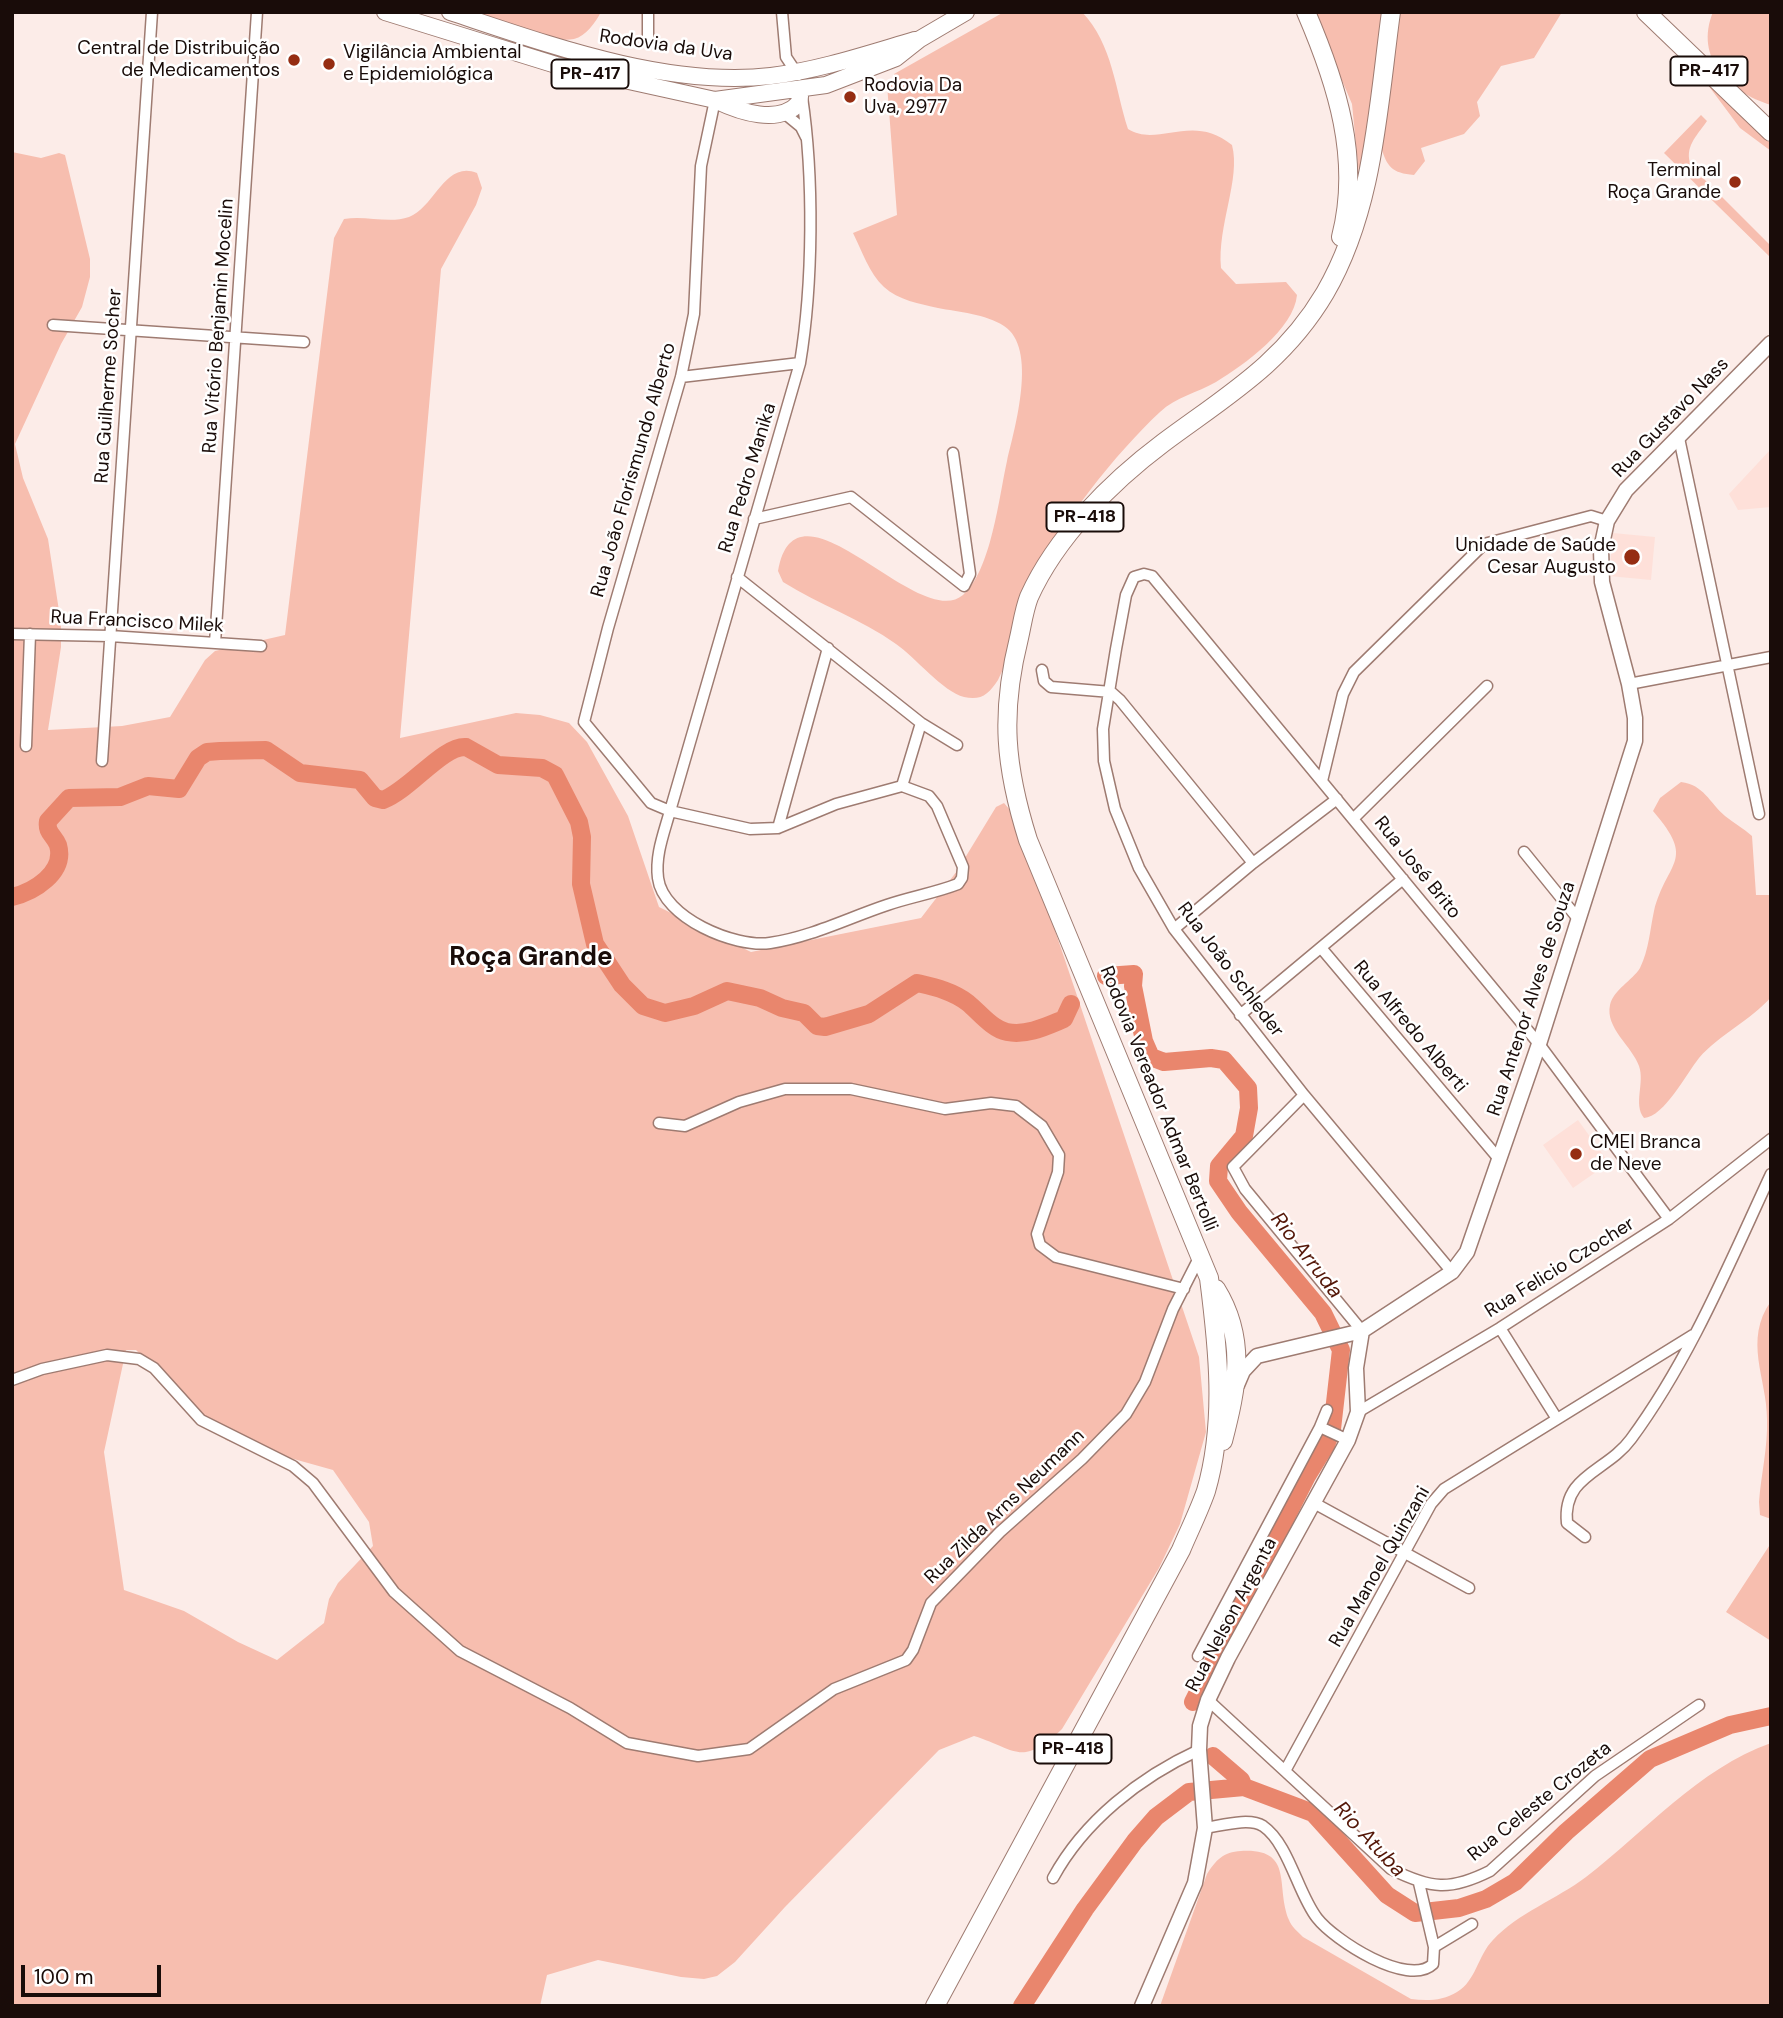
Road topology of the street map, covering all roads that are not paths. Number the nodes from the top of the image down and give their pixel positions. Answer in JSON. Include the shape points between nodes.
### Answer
{"nodes":[{"id":1,"x":152,"y":12,"type":"edge"},
{"id":2,"x":257,"y":12,"type":"edge"},
{"id":3,"x":385,"y":12,"type":"edge"},
{"id":4,"x":450,"y":12,"type":"edge"},
{"id":5,"x":648,"y":12,"type":"edge"},
{"id":6,"x":782,"y":12,"type":"edge"},
{"id":7,"x":966,"y":12,"type":"edge"},
{"id":8,"x":1306,"y":12,"type":"edge"},
{"id":9,"x":1391,"y":12,"type":"edge"},
{"id":10,"x":1646,"y":12,"type":"edge"},
{"id":11,"x":920,"y":39,"type":"junction"},
{"id":12,"x":648,"y":41,"type":"dead end"},
{"id":13,"x":798,"y":71,"type":"junction"},
{"id":14,"x":801,"y":89,"type":"junction"},
{"id":15,"x":715,"y":100,"type":"junction"},
{"id":16,"x":784,"y":113,"type":"junction"},
{"id":17,"x":1771,"y":132,"type":"edge"},
{"id":18,"x":809,"y":147,"type":"junction"},
{"id":19,"x":1331,"y":278,"type":"junction"},
{"id":20,"x":53,"y":325,"type":"dead end"},
{"id":21,"x":131,"y":330,"type":"junction"},
{"id":22,"x":235,"y":337,"type":"junction"},
{"id":23,"x":304,"y":342,"type":"dead end"},
{"id":24,"x":1771,"y":343,"type":"edge"},
{"id":25,"x":800,"y":363,"type":"junction"},
{"id":26,"x":681,"y":377,"type":"junction"},
{"id":27,"x":1679,"y":438,"type":"junction"},
{"id":28,"x":953,"y":453,"type":"dead end"},
{"id":29,"x":754,"y":519,"type":"junction"},
{"id":30,"x":1607,"y":521,"type":"junction"},
{"id":31,"x":737,"y":577,"type":"junction"},
{"id":32,"x":1126,"y":594,"type":"joint"},
{"id":33,"x":12,"y":634,"type":"edge"},
{"id":34,"x":30,"y":634,"type":"junction"},
{"id":35,"x":110,"y":636,"type":"junction"},
{"id":36,"x":215,"y":643,"type":"junction"},
{"id":37,"x":261,"y":646,"type":"dead end"},
{"id":38,"x":828,"y":648,"type":"junction"},
{"id":39,"x":1771,"y":657,"type":"edge"},
{"id":40,"x":1728,"y":666,"type":"junction"},
{"id":41,"x":1042,"y":670,"type":"dead end"},
{"id":42,"x":1629,"y":684,"type":"junction"},
{"id":43,"x":1487,"y":686,"type":"dead end"},
{"id":44,"x":1111,"y":692,"type":"junction"},
{"id":45,"x":921,"y":723,"type":"junction"},
{"id":46,"x":957,"y":745,"type":"dead end"},
{"id":47,"x":26,"y":746,"type":"dead end"},
{"id":48,"x":102,"y":761,"type":"dead end"},
{"id":49,"x":1322,"y":782,"type":"junction"},
{"id":50,"x":902,"y":786,"type":"junction"},
{"id":51,"x":1337,"y":799,"type":"junction"},
{"id":52,"x":670,"y":811,"type":"junction"},
{"id":53,"x":1759,"y":814,"type":"dead end"},
{"id":54,"x":1353,"y":819,"type":"junction"},
{"id":55,"x":778,"y":828,"type":"junction"},
{"id":56,"x":1524,"y":852,"type":"dead end"},
{"id":57,"x":1253,"y":863,"type":"junction"},
{"id":58,"x":1403,"y":878,"type":"junction"},
{"id":59,"x":1579,"y":920,"type":"junction"},
{"id":60,"x":1174,"y":929,"type":"junction"},
{"id":61,"x":1322,"y":949,"type":"junction"},
{"id":62,"x":1240,"y":1015,"type":"junction"},
{"id":63,"x":1539,"y":1044,"type":"junction"},
{"id":64,"x":1304,"y":1095,"type":"junction"},
{"id":65,"x":659,"y":1123,"type":"dead end"},
{"id":66,"x":1771,"y":1139,"type":"edge"},
{"id":67,"x":1499,"y":1159,"type":"junction"},
{"id":68,"x":1771,"y":1174,"type":"edge"},
{"id":69,"x":1669,"y":1219,"type":"junction"},
{"id":70,"x":1200,"y":1256,"type":"junction"},
{"id":71,"x":1452,"y":1272,"type":"junction"},
{"id":72,"x":1209,"y":1278,"type":"junction"},
{"id":73,"x":1184,"y":1289,"type":"junction"},
{"id":74,"x":1500,"y":1328,"type":"junction"},
{"id":75,"x":1362,"y":1331,"type":"junction"},
{"id":76,"x":1693,"y":1335,"type":"junction"},
{"id":77,"x":1235,"y":1346,"type":"junction"},
{"id":78,"x":1257,"y":1356,"type":"junction"},
{"id":79,"x":12,"y":1380,"type":"edge"},
{"id":80,"x":1237,"y":1385,"type":"junction"},
{"id":81,"x":1327,"y":1410,"type":"dead end"},
{"id":82,"x":1358,"y":1412,"type":"junction"},
{"id":83,"x":1558,"y":1419,"type":"junction"},
{"id":84,"x":1320,"y":1427,"type":"junction"},
{"id":85,"x":1348,"y":1440,"type":"junction"},
{"id":86,"x":1206,"y":1490,"type":"junction"},
{"id":87,"x":1314,"y":1503,"type":"junction"},
{"id":88,"x":1585,"y":1537,"type":"dead end"},
{"id":89,"x":1406,"y":1554,"type":"junction"},
{"id":90,"x":1469,"y":1588,"type":"dead end"},
{"id":91,"x":1198,"y":1656,"type":"dead end"},
{"id":92,"x":1208,"y":1700,"type":"junction"},
{"id":93,"x":1699,"y":1705,"type":"dead end"},
{"id":94,"x":1199,"y":1750,"type":"junction"},
{"id":95,"x":1285,"y":1771,"type":"junction"},
{"id":96,"x":1204,"y":1822,"type":"junction"},
{"id":97,"x":1053,"y":1878,"type":"dead end"},
{"id":98,"x":1419,"y":1883,"type":"junction"},
{"id":99,"x":1472,"y":1924,"type":"dead end"},
{"id":100,"x":1434,"y":1947,"type":"junction"},
{"id":101,"x":935,"y":2006,"type":"edge"},
{"id":102,"x":1142,"y":2006,"type":"edge"}],
"edges":[{"from":1,"to":21,"type":"street","name":"Rua Guilherme Socher"},
{"from":2,"to":22,"type":"street","name":"Rua Vitório Benjamin Mocelin"},
{"from":3,"to":15,"type":"main road","name":"Rodovia da Uva","number":"PR-417","via":[[569,68]]},
{"from":4,"to":13,"type":"main road","name":"Rodovia da Uva","number":"PR-417","via":[[624,64],[734,78]]},
{"from":5,"to":12,"type":"street"},
{"from":6,"to":13,"type":"street","name":"Rua Pedro Manika","via":[[786,57]]},
{"from":7,"to":11,"type":"main road","name":"Rodovia da Uva","number":"PR-417"},
{"from":8,"to":19,"type":"highway","name":"Rodovia Vereador Admar Bertolli","number":"PR-418","via":[[1343,114],[1350,169],[1344,227]]},
{"from":9,"to":19,"type":"highway","name":"Rodovia Vereador Admar Bertolli","number":"PR-418","via":[[1370,166],[1358,216]]},
{"from":10,"to":17,"type":"highway","number":"PR-417"},
{"from":11,"to":13,"type":"main road","name":"Rodovia da Uva","number":"PR-417"},
{"from":11,"to":14,"type":"main road","name":"Rodovia da Uva","number":"PR-417","via":[[896,58],[826,85]]},
{"from":13,"to":14,"type":"street","name":"Rua Pedro Manika"},
{"from":14,"to":15,"type":"main road","name":"Rodovia da Uva","number":"PR-417"},
{"from":14,"to":16,"type":"main road","via":[[799,103]]},
{"from":14,"to":18,"type":"street","name":"Rua Pedro Manika"},
{"from":15,"to":16,"type":"main road","via":[[745,113]]},
{"from":15,"to":26,"type":"street","name":"Rua João Florismundo Alberto","via":[[701,166],[694,314]]},
{"from":16,"to":18,"type":"street","via":[[800,127]]},
{"from":18,"to":25,"type":"street","name":"Rua Pedro Manika","via":[[807,325]]},
{"from":19,"to":70,"type":"highway","name":"Rodovia Vereador Admar Bertolli","number":"PR-418","via":[[1299,330],[1268,365],[1111,487],[1063,541],[1029,598],[1012,664],[1006,740],[1012,790],[1028,841]]},
{"from":20,"to":21,"type":"street"},
{"from":21,"to":22,"type":"street"},
{"from":21,"to":35,"type":"street","name":"Rua Guilherme Socher"},
{"from":22,"to":23,"type":"street"},
{"from":22,"to":36,"type":"street","name":"Rua Vitório Benjamin Mocelin"},
{"from":24,"to":27,"type":"main road","name":"Rua Gustavo Nass"},
{"from":25,"to":26,"type":"street"},
{"from":25,"to":29,"type":"street","name":"Rua Pedro Manika"},
{"from":26,"to":52,"type":"street","name":"Rua João Florismundo Alberto","via":[[584,722],[650,803]]},
{"from":27,"to":30,"type":"main road","name":"Rua Gustavo Nass","via":[[1626,490]]},
{"from":27,"to":40,"type":"street"},
{"from":28,"to":29,"type":"street","via":[[970,574],[964,586],[850,497]]},
{"from":29,"to":31,"type":"street","name":"Rua Pedro Manika"},
{"from":30,"to":42,"type":"main road","name":"Rua Antenor Alves de Souza","via":[[1601,549],[1602,582]]},
{"from":30,"to":49,"type":"street","via":[[1591,516],[1484,544],[1460,565],[1354,672],[1343,694]]},
{"from":31,"to":38,"type":"street"},
{"from":31,"to":52,"type":"street","name":"Rua Pedro Manika"},
{"from":32,"to":44,"type":"street","name":"Rua João Schleder"},
{"from":32,"to":49,"type":"street","name":"Rua José Brito","via":[[1134,577],[1152,576]]},
{"from":33,"to":34,"type":"street","name":"Rua Francisco Milek"},
{"from":34,"to":35,"type":"street","name":"Rua Francisco Milek"},
{"from":34,"to":47,"type":"street"},
{"from":35,"to":36,"type":"street","name":"Rua Francisco Milek"},
{"from":35,"to":48,"type":"street","name":"Rua Guilherme Socher"},
{"from":36,"to":37,"type":"street","name":"Rua Francisco Milek"},
{"from":38,"to":45,"type":"street"},
{"from":38,"to":55,"type":"street"},
{"from":39,"to":40,"type":"street"},
{"from":40,"to":42,"type":"street"},
{"from":40,"to":53,"type":"street"},
{"from":41,"to":44,"type":"street","via":[[1051,687]]},
{"from":42,"to":59,"type":"main road","name":"Rua Antenor Alves de Souza","via":[[1635,741]]},
{"from":43,"to":54,"type":"street"},
{"from":44,"to":57,"type":"street"},
{"from":44,"to":60,"type":"street","name":"Rua João Schleder","via":[[1103,729],[1104,761],[1115,809],[1139,868]]},
{"from":45,"to":46,"type":"street"},
{"from":45,"to":50,"type":"street"},
{"from":49,"to":51,"type":"street","name":"Rua José Brito"},
{"from":50,"to":52,"type":"street","name":"Rua Pedro Manika","via":[[929,796],[937,806],[962,867],[958,884],[768,944],[733,940],[708,931],[669,901],[658,881],[659,850]]},
{"from":50,"to":55,"type":"street","via":[[836,804]]},
{"from":51,"to":54,"type":"street","name":"Rua José Brito"},
{"from":51,"to":57,"type":"street"},
{"from":52,"to":55,"type":"street","via":[[750,829]]},
{"from":54,"to":58,"type":"street","name":"Rua José Brito"},
{"from":56,"to":59,"type":"street"},
{"from":57,"to":60,"type":"street"},
{"from":58,"to":61,"type":"street"},
{"from":58,"to":63,"type":"street","name":"Rua José Brito"},
{"from":59,"to":63,"type":"main road","name":"Rua Antenor Alves de Souza"},
{"from":60,"to":62,"type":"street","name":"Rua João Schleder"},
{"from":61,"to":62,"type":"street"},
{"from":61,"to":67,"type":"street","name":"Rua Alfredo Alberti"},
{"from":62,"to":64,"type":"street","name":"Rua João Schleder"},
{"from":63,"to":67,"type":"main road","name":"Rua Antenor Alves de Souza"},
{"from":63,"to":69,"type":"street","name":"Rua José Brito"},
{"from":64,"to":71,"type":"street","name":"Rua João Schleder"},
{"from":64,"to":75,"type":"street","via":[[1233,1167],[1245,1189]]},
{"from":65,"to":73,"type":"street","via":[[685,1126],[785,1089],[851,1089],[945,1109],[991,1103],[1016,1106],[1042,1126],[1059,1155],[1058,1172],[1037,1234],[1040,1245],[1056,1257]]},
{"from":66,"to":69,"type":"street","name":"Rua Felicio Czocher"},
{"from":67,"to":71,"type":"main road","name":"Rua Antenor Alves de Souza","via":[[1467,1252]]},
{"from":68,"to":76,"type":"street"},
{"from":69,"to":74,"type":"street","name":"Rua Felicio Czocher"},
{"from":70,"to":72,"type":"highway","name":"Rodovia Vereador Admar Bertolli","number":"PR-418"},
{"from":70,"to":73,"type":"street","name":"Rua Zilda Arns Neumann"},
{"from":71,"to":75,"type":"main road","name":"Rua Antenor Alves de Souza"},
{"from":72,"to":77,"type":"highway","via":[[1229,1318]]},
{"from":72,"to":86,"type":"highway","name":"Rodovia Vereador Admar Bertolli","number":"PR-418","via":[[1219,1401]]},
{"from":73,"to":79,"type":"street","name":"Rua Zilda Arns Neumann","via":[[1145,1382],[1126,1414],[931,1603],[906,1660],[834,1689],[748,1749],[698,1756],[626,1742],[460,1651],[394,1592],[313,1483],[293,1466],[201,1420],[154,1368],[139,1359],[107,1355]]},
{"from":74,"to":82,"type":"street","name":"Rua Felicio Czocher"},
{"from":74,"to":83,"type":"street"},
{"from":75,"to":78,"type":"main road","name":"Rua Antenor Alves de Souza"},
{"from":75,"to":82,"type":"main road","name":"Rua Nelson Argenta","via":[[1356,1368]]},
{"from":76,"to":83,"type":"street","name":"Rua Manoel Quinzani"},
{"from":76,"to":88,"type":"street","via":[[1663,1396],[1627,1445],[1573,1487],[1565,1506],[1567,1523]]},
{"from":77,"to":78,"type":"main road"},
{"from":77,"to":80,"type":"highway"},
{"from":78,"to":80,"type":"main road"},
{"from":80,"to":86,"type":"highway"},
{"from":81,"to":84,"type":"street","name":"Rua Nelson Argenta"},
{"from":82,"to":85,"type":"main road","name":"Rua Nelson Argenta"},
{"from":83,"to":89,"type":"street","name":"Rua Manoel Quinzani","via":[[1444,1489],[1431,1504]]},
{"from":84,"to":85,"type":"street"},
{"from":84,"to":91,"type":"street","name":"Rua Nelson Argenta"},
{"from":85,"to":87,"type":"main road","name":"Rua Nelson Argenta"},
{"from":86,"to":101,"type":"highway","name":"Rodovia Vereador Admar Bertolli","number":"PR-418","via":[[1181,1550]]},
{"from":87,"to":89,"type":"street"},
{"from":87,"to":92,"type":"main road","name":"Rua Nelson Argenta"},
{"from":89,"to":90,"type":"street"},
{"from":89,"to":95,"type":"street","name":"Rua Manoel Quinzani"},
{"from":92,"to":94,"type":"main road","name":"Rua Nelson Argenta"},
{"from":92,"to":95,"type":"street","name":"Rua Celeste Crozeta"},
{"from":93,"to":98,"type":"street","name":"Rua Celeste Crozeta","via":[[1595,1776],[1490,1871],[1446,1887]]},
{"from":94,"to":96,"type":"main road","name":"Rua Nelson Argenta"},
{"from":94,"to":97,"type":"street","via":[[1171,1763],[1122,1798],[1069,1849]]},
{"from":95,"to":98,"type":"street","name":"Rua Celeste Crozeta","via":[[1367,1849],[1391,1869]]},
{"from":96,"to":100,"type":"street","via":[[1262,1825],[1277,1843],[1316,1917],[1334,1935],[1387,1967],[1428,1969],[1433,1965]]},
{"from":96,"to":102,"type":"main road","name":"Rua Nelson Argenta","via":[[1195,1883]]},
{"from":98,"to":100,"type":"street"},
{"from":99,"to":100,"type":"street"}]}
